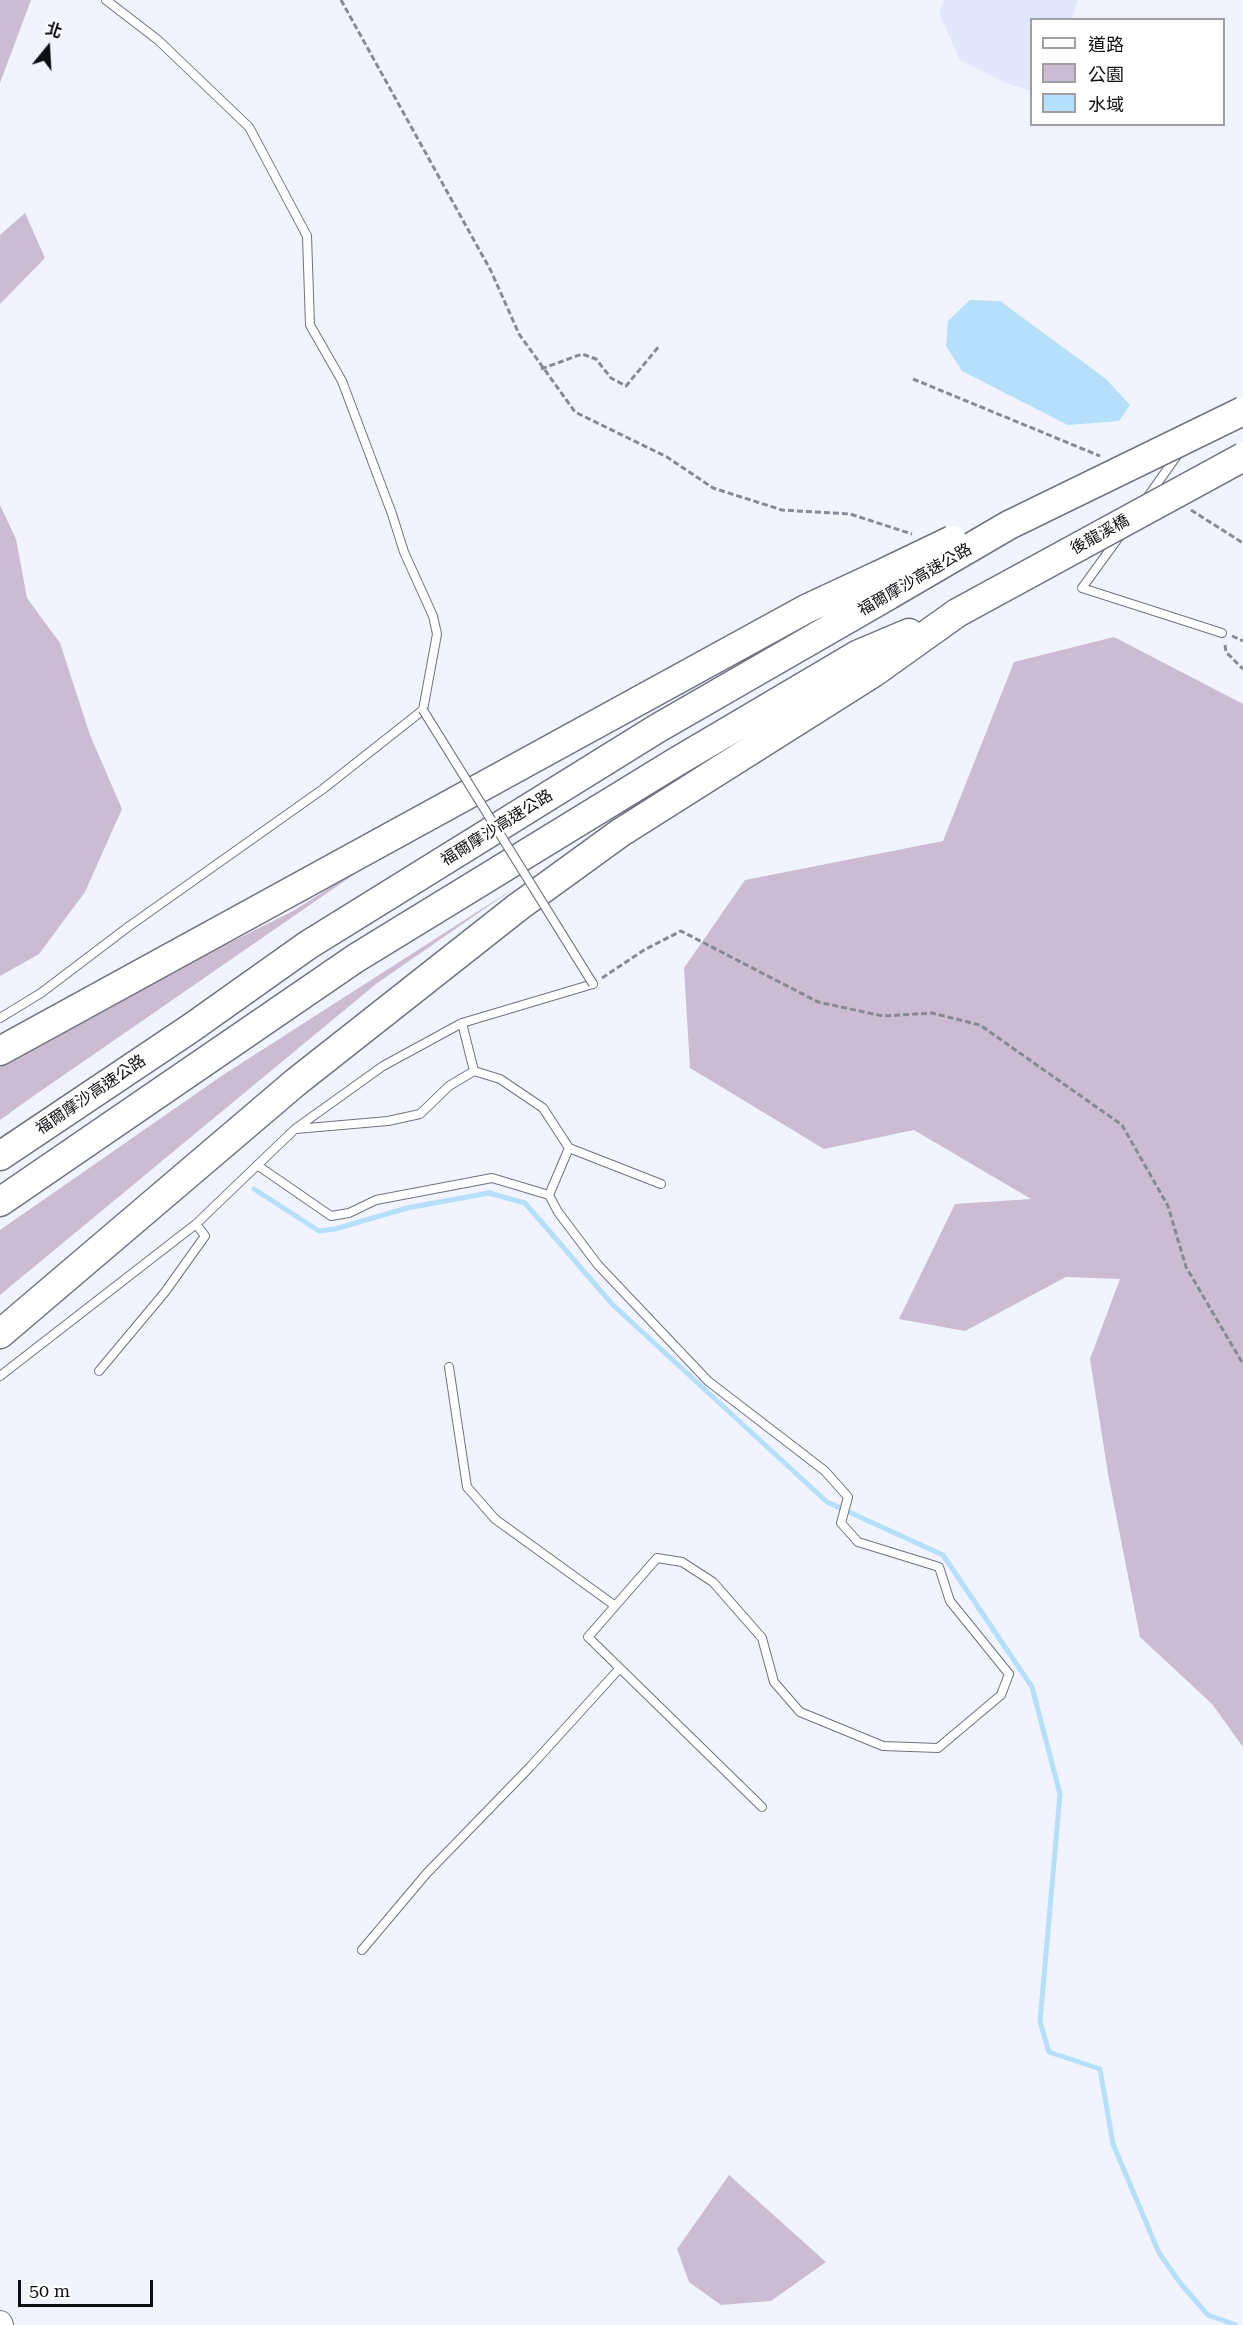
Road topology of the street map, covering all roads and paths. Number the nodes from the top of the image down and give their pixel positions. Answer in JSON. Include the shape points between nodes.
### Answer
{"nodes":[{"id":1,"x":106,"y":0,"type":"edge"},
{"id":2,"x":341,"y":0,"type":"edge"},
{"id":3,"x":660,"y":345,"type":"dead end"},
{"id":4,"x":541,"y":369,"type":"junction"},
{"id":5,"x":913,"y":379,"type":"dead end"},
{"id":6,"x":1243,"y":411,"type":"edge"},
{"id":7,"x":1243,"y":419,"type":"edge"},
{"id":8,"x":1243,"y":457,"type":"edge"},
{"id":9,"x":1109,"y":459,"type":"dead end"},
{"id":10,"x":1190,"y":510,"type":"dead end"},
{"id":11,"x":916,"y":535,"type":"dead end"},
{"id":12,"x":1243,"y":543,"type":"edge"},
{"id":13,"x":884,"y":585,"type":"junction"},
{"id":14,"x":957,"y":613,"type":"junction"},
{"id":15,"x":1222,"y":633,"type":"joint"},
{"id":16,"x":1243,"y":669,"type":"edge"},
{"id":17,"x":423,"y":710,"type":"junction"},
{"id":18,"x":593,"y":984,"type":"junction"},
{"id":19,"x":0,"y":1018,"type":"edge"},
{"id":20,"x":462,"y":1023,"type":"junction"},
{"id":21,"x":0,"y":1051,"type":"edge"},
{"id":22,"x":474,"y":1071,"type":"junction"},
{"id":23,"x":295,"y":1129,"type":"junction"},
{"id":24,"x":569,"y":1148,"type":"junction"},
{"id":25,"x":0,"y":1156,"type":"edge"},
{"id":26,"x":257,"y":1165,"type":"junction"},
{"id":27,"x":661,"y":1185,"type":"dead end"},
{"id":28,"x":549,"y":1195,"type":"junction"},
{"id":29,"x":0,"y":1202,"type":"edge"},
{"id":30,"x":196,"y":1224,"type":"junction"},
{"id":31,"x":0,"y":1334,"type":"edge"},
{"id":32,"x":1243,"y":1364,"type":"edge"},
{"id":33,"x":449,"y":1367,"type":"dead end"},
{"id":34,"x":99,"y":1371,"type":"dead end"},
{"id":35,"x":0,"y":1376,"type":"edge"},
{"id":36,"x":614,"y":1605,"type":"junction"},
{"id":37,"x":619,"y":1669,"type":"junction"},
{"id":38,"x":762,"y":1807,"type":"dead end"},
{"id":39,"x":362,"y":1950,"type":"dead end"}],
"edges":[{"from":1,"to":17,"type":"lane","via":[[158,40],[249,127],[307,236],[310,325],[342,381],[404,552],[433,616],[437,634]]},
{"from":2,"to":4,"type":"path"},
{"from":3,"to":4,"type":"path","via":[[626,386],[612,378],[596,359],[582,354]]},
{"from":4,"to":11,"type":"path","via":[[575,412],[667,457],[713,488],[782,510],[850,514]]},
{"from":5,"to":9,"type":"path"},
{"from":6,"to":13,"type":"highway","bridge":true,"via":[[1009,525],[944,542]]},
{"from":7,"to":15,"type":"lane","via":[[1198,427],[1082,588]]},
{"from":8,"to":14,"type":"highway","name":"後龍溪橋","bridge":true},
{"from":10,"to":12,"type":"path"},
{"from":13,"to":21,"type":"highway","via":[[806,609]]},
{"from":13,"to":25,"type":"highway","name":"福爾摩沙高速公路","via":[[308,945]]},
{"from":14,"to":29,"type":"highway","via":[[857,655],[356,958]]},
{"from":14,"to":31,"type":"highway","via":[[873,673],[620,833],[518,907],[296,1083]]},
{"from":15,"to":16,"type":"path","via":[[1226,652]]},
{"from":17,"to":18,"type":"lane","bridge":true},
{"from":17,"to":19,"type":"lane","via":[[314,795],[41,993]]},
{"from":18,"to":20,"type":"lane"},
{"from":18,"to":32,"type":"path","via":[[681,931],[818,1002],[883,1016],[932,1013],[980,1025],[1122,1125],[1168,1206],[1186,1267]]},
{"from":20,"to":22,"type":"lane"},
{"from":20,"to":23,"type":"lane","via":[[383,1066]]},
{"from":22,"to":23,"type":"lane","via":[[449,1086],[420,1114],[388,1121]]},
{"from":22,"to":24,"type":"lane","via":[[500,1078],[543,1108]]},
{"from":23,"to":26,"type":"lane"},
{"from":24,"to":27,"type":"lane"},
{"from":24,"to":28,"type":"lane"},
{"from":26,"to":28,"type":"lane","via":[[331,1216],[349,1213],[376,1200],[492,1178]]},
{"from":26,"to":30,"type":"lane"},
{"from":28,"to":36,"type":"lane","via":[[598,1265],[708,1381],[825,1471],[848,1497],[841,1523],[858,1542],[939,1567],[951,1601],[1009,1674],[1001,1695],[938,1748],[883,1746],[800,1712],[774,1682],[762,1638],[713,1582],[682,1562],[657,1558]]},
{"from":30,"to":34,"type":"lane","via":[[205,1236],[165,1292]]},
{"from":30,"to":35,"type":"lane"},
{"from":33,"to":36,"type":"lane","via":[[467,1487],[495,1519]]},
{"from":36,"to":37,"type":"lane","via":[[588,1637]]},
{"from":37,"to":38,"type":"lane"},
{"from":37,"to":39,"type":"lane","via":[[427,1873]]}]}
